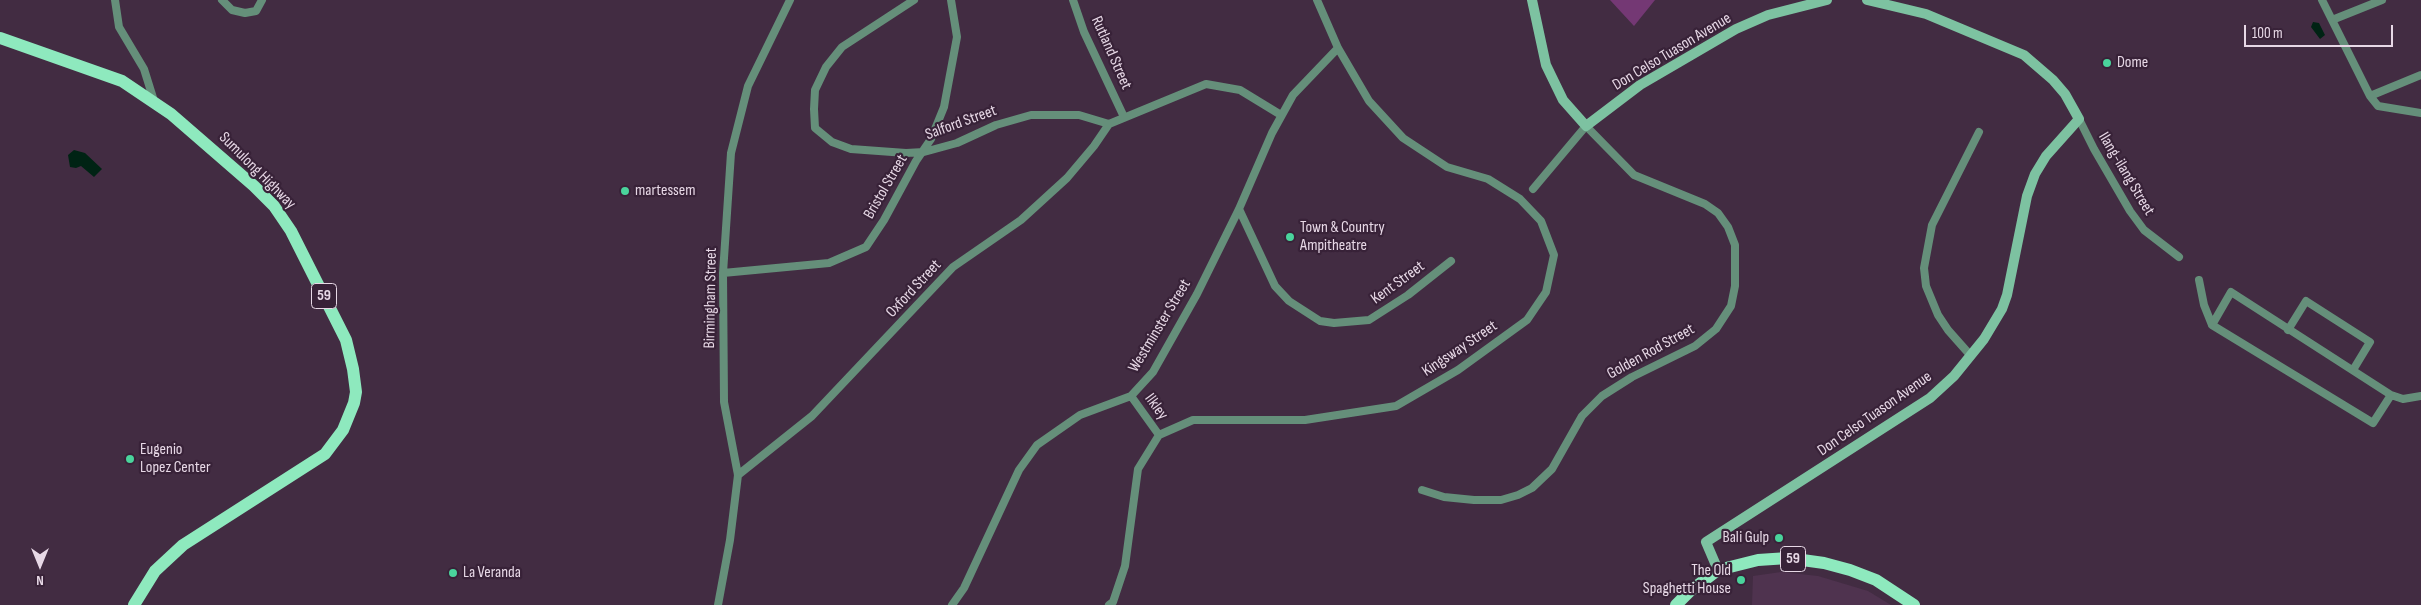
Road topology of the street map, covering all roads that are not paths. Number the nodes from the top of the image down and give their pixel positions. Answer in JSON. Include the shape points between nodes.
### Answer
{"nodes":[{"id":1,"x":115,"y":0,"type":"edge"},
{"id":2,"x":222,"y":0,"type":"edge"},
{"id":3,"x":262,"y":0,"type":"edge"},
{"id":4,"x":790,"y":0,"type":"edge"},
{"id":5,"x":914,"y":0,"type":"edge"},
{"id":6,"x":951,"y":0,"type":"edge"},
{"id":7,"x":1073,"y":0,"type":"edge"},
{"id":8,"x":1317,"y":0,"type":"edge"},
{"id":9,"x":1532,"y":0,"type":"edge"},
{"id":10,"x":1827,"y":0,"type":"edge"},
{"id":11,"x":1867,"y":0,"type":"edge"},
{"id":12,"x":2322,"y":0,"type":"edge"},
{"id":13,"x":2382,"y":0,"type":"edge"},
{"id":14,"x":2332,"y":20,"type":"junction"},
{"id":15,"x":0,"y":38,"type":"edge"},
{"id":16,"x":1338,"y":48,"type":"junction"},
{"id":17,"x":2421,"y":74,"type":"edge"},
{"id":18,"x":2370,"y":96,"type":"junction"},
{"id":19,"x":154,"y":101,"type":"junction"},
{"id":20,"x":2421,"y":112,"type":"edge"},
{"id":21,"x":1281,"y":115,"type":"junction"},
{"id":22,"x":1124,"y":117,"type":"junction"},
{"id":23,"x":2079,"y":119,"type":"junction"},
{"id":24,"x":1109,"y":124,"type":"junction"},
{"id":25,"x":1586,"y":126,"type":"junction"},
{"id":26,"x":1979,"y":132,"type":"dead end"},
{"id":27,"x":924,"y":152,"type":"junction"},
{"id":28,"x":1533,"y":189,"type":"dead end"},
{"id":29,"x":1239,"y":209,"type":"junction"},
{"id":30,"x":2179,"y":257,"type":"dead end"},
{"id":31,"x":1451,"y":261,"type":"dead end"},
{"id":32,"x":723,"y":273,"type":"junction"},
{"id":33,"x":2199,"y":280,"type":"dead end"},
{"id":34,"x":2212,"y":325,"type":"junction"},
{"id":35,"x":2288,"y":330,"type":"junction"},
{"id":36,"x":1971,"y":356,"type":"junction"},
{"id":37,"x":2353,"y":370,"type":"junction"},
{"id":38,"x":2391,"y":395,"type":"junction"},
{"id":39,"x":1131,"y":396,"type":"junction"},
{"id":40,"x":2421,"y":396,"type":"edge"},
{"id":41,"x":1159,"y":434,"type":"junction"},
{"id":42,"x":738,"y":475,"type":"junction"},
{"id":43,"x":1422,"y":490,"type":"dead end"},
{"id":44,"x":1718,"y":570,"type":"junction"},
{"id":45,"x":134,"y":605,"type":"edge"},
{"id":46,"x":718,"y":605,"type":"edge"},
{"id":47,"x":952,"y":605,"type":"edge"},
{"id":48,"x":1109,"y":605,"type":"edge"},
{"id":49,"x":1676,"y":605,"type":"edge"},
{"id":50,"x":1914,"y":605,"type":"edge"}],
"edges":[{"from":1,"to":19,"type":"street","via":[[120,27],[144,69]]},
{"from":2,"to":3,"type":"street","via":[[232,10],[245,13],[256,11]]},
{"from":4,"to":32,"type":"street","name":"Birmingham Street","via":[[748,86],[732,153]]},
{"from":5,"to":27,"type":"street","name":"Salford Street","via":[[842,46],[826,67],[816,90],[814,109],[816,128],[832,142],[851,149]]},
{"from":6,"to":27,"type":"street","name":"Bristol Street","via":[[957,37],[950,85],[944,108]]},
{"from":7,"to":22,"type":"street","name":"Rutland Street","via":[[1084,32]]},
{"from":8,"to":16,"type":"street","name":"Kingsway Street"},
{"from":9,"to":25,"type":"street","via":[[1546,65],[1563,100]]},
{"from":10,"to":25,"type":"street","name":"Don Celso Tuason Avenue","via":[[1768,15],[1736,29],[1640,85]]},
{"from":11,"to":23,"type":"street","via":[[1926,14],[2024,55],[2053,80]]},
{"from":12,"to":14,"type":"street"},
{"from":13,"to":14,"type":"street"},
{"from":14,"to":18,"type":"street"},
{"from":15,"to":19,"type":"main road","name":"Sumulong Highway","number":"59","via":[[122,81]]},
{"from":16,"to":21,"type":"street","name":"Westminster Street","via":[[1293,95]]},
{"from":16,"to":41,"type":"street","name":"Kingsway Street","via":[[1369,101],[1403,138],[1447,167],[1488,179],[1520,199],[1541,221],[1554,255],[1546,292],[1527,320],[1458,370],[1396,406],[1305,420],[1193,420]]},
{"from":17,"to":18,"type":"street"},
{"from":18,"to":20,"type":"street","via":[[2378,106]]},
{"from":19,"to":45,"type":"main road","name":"Sumulong Highway","number":"59","via":[[210,146],[284,219],[346,340],[356,392],[347,422],[325,454],[183,545],[155,571]]},
{"from":21,"to":22,"type":"street","via":[[1240,90],[1206,84]]},
{"from":21,"to":29,"type":"street","name":"Westminster Street"},
{"from":22,"to":24,"type":"street"},
{"from":23,"to":30,"type":"street","name":"Ilang-ilang Street","via":[[2130,211],[2144,230]]},
{"from":23,"to":36,"type":"street","name":"Don Celso Tuason Avenue","via":[[2046,156],[2035,174],[2027,196],[2002,309]]},
{"from":24,"to":27,"type":"street","name":"Salford Street","via":[[1079,115],[1031,115]]},
{"from":24,"to":42,"type":"street","name":"Oxford Street","via":[[1067,178],[1021,220],[953,267],[812,416]]},
{"from":25,"to":28,"type":"street"},
{"from":25,"to":43,"type":"street","name":"Golden Rod Street","via":[[1634,175],[1705,204],[1718,213],[1735,245],[1735,286],[1731,306],[1716,329],[1695,346],[1632,377],[1602,396],[1582,416],[1552,469],[1532,488],[1501,500],[1444,497]]},
{"from":26,"to":36,"type":"street","via":[[1932,225],[1924,268],[1926,286],[1938,315]]},
{"from":27,"to":32,"type":"street","name":"Bristol Street","via":[[866,247],[829,263]]},
{"from":29,"to":31,"type":"street","name":"Kent Street","via":[[1276,286],[1289,301],[1320,321],[1369,320]]},
{"from":29,"to":39,"type":"street","name":"Westminster Street","via":[[1197,294],[1153,372]]},
{"from":32,"to":42,"type":"street","name":"Birmingham Street","via":[[724,402]]},
{"from":33,"to":34,"type":"street"},
{"from":34,"to":35,"type":"street","via":[[2231,292]]},
{"from":34,"to":38,"type":"street","via":[[2373,423]]},
{"from":35,"to":37,"type":"street"},
{"from":35,"to":37,"type":"street","via":[[2306,301],[2370,342]]},
{"from":36,"to":44,"type":"street","name":"Don Celso Tuason Avenue","via":[[1930,398],[1706,542]]},
{"from":37,"to":38,"type":"street"},
{"from":38,"to":40,"type":"street","via":[[2402,399]]},
{"from":39,"to":41,"type":"street","name":"Ilkley"},
{"from":39,"to":47,"type":"street","name":"Westminster Street","via":[[1080,415],[1036,445],[1019,470],[964,588]]},
{"from":41,"to":48,"type":"street","via":[[1138,469],[1125,566],[1113,602]]},
{"from":42,"to":46,"type":"street","name":"Birmingham Street"},
{"from":44,"to":49,"type":"main road","number":"59"},
{"from":44,"to":50,"type":"main road","number":"59","via":[[1758,560],[1788,558],[1824,563],[1876,580]]}]}
